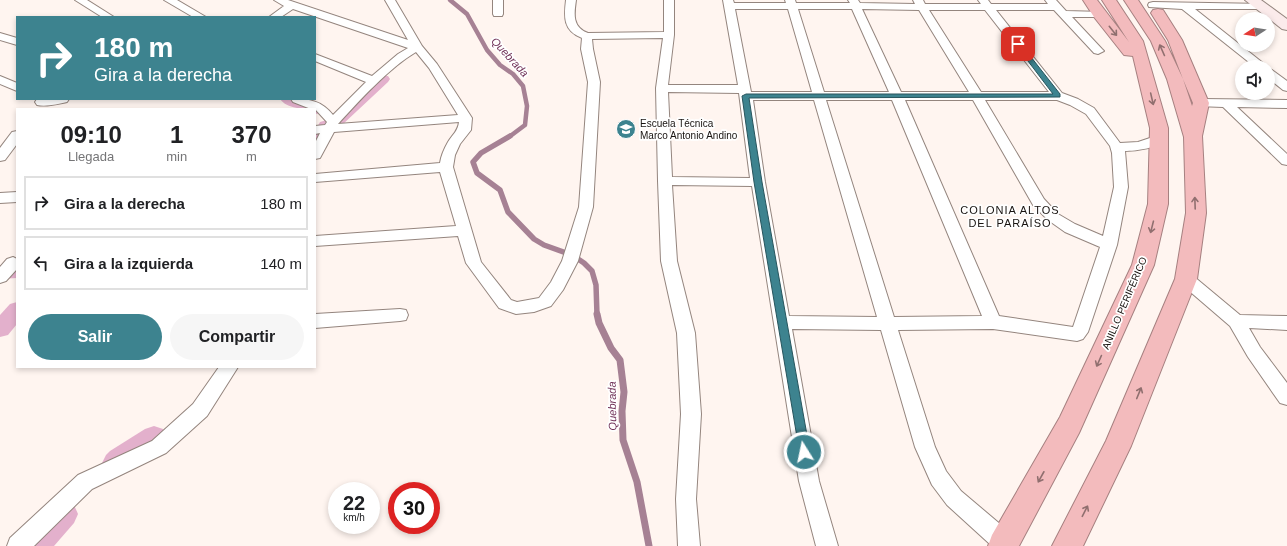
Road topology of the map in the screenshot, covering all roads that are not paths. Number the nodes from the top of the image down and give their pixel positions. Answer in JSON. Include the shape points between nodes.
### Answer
{"nodes":[{"id":1,"x":80,"y":0,"type":"edge"},
{"id":2,"x":169,"y":0,"type":"edge"},
{"id":3,"x":279,"y":0,"type":"edge"},
{"id":4,"x":390,"y":0,"type":"edge"},
{"id":5,"x":498,"y":0,"type":"edge"},
{"id":6,"x":571,"y":0,"type":"edge"},
{"id":7,"x":669,"y":0,"type":"edge"},
{"id":8,"x":1090,"y":0,"type":"edge"},
{"id":9,"x":1131,"y":0,"type":"edge"},
{"id":10,"x":1151,"y":2,"type":"edge"},
{"id":11,"x":293,"y":3,"type":"edge"},
{"id":12,"x":728,"y":3,"type":"edge"},
{"id":13,"x":791,"y":3,"type":"edge"},
{"id":14,"x":854,"y":3,"type":"edge"},
{"id":15,"x":920,"y":3,"type":"edge"},
{"id":16,"x":986,"y":3,"type":"edge"},
{"id":17,"x":1256,"y":3,"type":"edge"},
{"id":18,"x":1185,"y":6,"type":"junction"},
{"id":19,"x":1056,"y":7,"type":"edge"},
{"id":20,"x":1104,"y":7,"type":"edge"},
{"id":21,"x":498,"y":14,"type":"dead end"},
{"id":22,"x":107,"y":16,"type":"edge"},
{"id":23,"x":199,"y":16,"type":"edge"},
{"id":24,"x":275,"y":16,"type":"edge"},
{"id":25,"x":1287,"y":26,"type":"edge"},
{"id":26,"x":669,"y":35,"type":"junction"},
{"id":27,"x":0,"y":36,"type":"edge"},
{"id":28,"x":586,"y":36,"type":"junction"},
{"id":29,"x":16,"y":42,"type":"edge"},
{"id":30,"x":416,"y":47,"type":"junction"},
{"id":31,"x":1098,"y":51,"type":"dead end"},
{"id":32,"x":316,"y":57,"type":"edge"},
{"id":33,"x":1253,"y":60,"type":"edge"},
{"id":34,"x":1275,"y":78,"type":"edge"},
{"id":35,"x":0,"y":80,"type":"edge"},
{"id":36,"x":374,"y":81,"type":"junction"},
{"id":37,"x":1287,"y":87,"type":"edge"},
{"id":38,"x":16,"y":88,"type":"edge"},
{"id":39,"x":662,"y":88,"type":"junction"},
{"id":40,"x":745,"y":92,"type":"junction"},
{"id":41,"x":820,"y":95,"type":"junction"},
{"id":42,"x":897,"y":96,"type":"junction"},
{"id":43,"x":976,"y":96,"type":"junction"},
{"id":44,"x":1058,"y":96,"type":"junction"},
{"id":45,"x":57,"y":100,"type":"edge"},
{"id":46,"x":300,"y":100,"type":"edge"},
{"id":47,"x":39,"y":103,"type":"edge"},
{"id":48,"x":1200,"y":103,"type":"junction"},
{"id":49,"x":1227,"y":104,"type":"junction"},
{"id":50,"x":1287,"y":104,"type":"edge"},
{"id":51,"x":466,"y":118,"type":"junction"},
{"id":52,"x":326,"y":127,"type":"edge"},
{"id":53,"x":1193,"y":137,"type":"junction"},
{"id":54,"x":1159,"y":140,"type":"junction"},
{"id":55,"x":15,"y":142,"type":"edge"},
{"id":56,"x":1116,"y":146,"type":"junction"},
{"id":57,"x":316,"y":152,"type":"edge"},
{"id":58,"x":0,"y":157,"type":"edge"},
{"id":59,"x":1287,"y":161,"type":"edge"},
{"id":60,"x":446,"y":168,"type":"junction"},
{"id":61,"x":316,"y":178,"type":"edge"},
{"id":62,"x":665,"y":181,"type":"junction"},
{"id":63,"x":758,"y":182,"type":"junction"},
{"id":64,"x":16,"y":197,"type":"edge"},
{"id":65,"x":0,"y":198,"type":"edge"},
{"id":66,"x":464,"y":230,"type":"junction"},
{"id":67,"x":316,"y":241,"type":"edge"},
{"id":68,"x":1109,"y":245,"type":"junction"},
{"id":69,"x":1186,"y":279,"type":"junction"},
{"id":70,"x":400,"y":315,"type":"dead end"},
{"id":71,"x":316,"y":321,"type":"edge"},
{"id":72,"x":1236,"y":321,"type":"junction"},
{"id":73,"x":782,"y":322,"type":"junction"},
{"id":74,"x":993,"y":322,"type":"junction"},
{"id":75,"x":1287,"y":323,"type":"edge"},
{"id":76,"x":888,"y":324,"type":"junction"},
{"id":77,"x":228,"y":368,"type":"edge"},
{"id":78,"x":1287,"y":397,"type":"edge"},
{"id":79,"x":1004,"y":544,"type":"edge"},
{"id":80,"x":18,"y":546,"type":"edge"},
{"id":81,"x":689,"y":546,"type":"edge"},
{"id":82,"x":827,"y":546,"type":"edge"},
{"id":83,"x":1068,"y":546,"type":"edge"}],
"edges":[{"from":1,"to":22,"type":"street"},
{"from":2,"to":23,"type":"street"},
{"from":3,"to":11,"type":"street"},
{"from":4,"to":30,"type":"street"},
{"from":5,"to":21,"type":"street"},
{"from":6,"to":28,"type":"street","via":[[571,25],[578,33]]},
{"from":7,"to":26,"type":"street"},
{"from":8,"to":20,"type":"highway","name":"ANILLO PERIFÉRICO"},
{"from":53,"to":9,"type":"highway","one_way":true,"via":[[1175,79],[1158,41]]},
{"from":10,"to":18,"type":"street"},
{"from":10,"to":48,"type":"highway","via":[[1175,40]]},
{"from":11,"to":24,"type":"street"},
{"from":11,"to":30,"type":"street"},
{"from":12,"to":13,"type":"street"},
{"from":12,"to":40,"type":"street"},
{"from":13,"to":14,"type":"street"},
{"from":13,"to":41,"type":"street"},
{"from":14,"to":15,"type":"street"},
{"from":14,"to":42,"type":"street"},
{"from":15,"to":16,"type":"street"},
{"from":15,"to":43,"type":"street"},
{"from":16,"to":19,"type":"street"},
{"from":16,"to":44,"type":"street"},
{"from":17,"to":18,"type":"street"},
{"from":17,"to":25,"type":"street"},
{"from":18,"to":33,"type":"street"},
{"from":19,"to":20,"type":"street"},
{"from":19,"to":31,"type":"street"},
{"from":20,"to":54,"type":"highway","name":"ANILLO PERIFÉRICO","one_way":true,"via":[[1136,41],[1146,72],[1159,128]]},
{"from":26,"to":28,"type":"street"},
{"from":26,"to":39,"type":"street"},
{"from":27,"to":29,"type":"street"},
{"from":28,"to":66,"type":"street","via":[[594,82],[586,207],[570,261],[557,286],[545,302],[534,306],[516,308],[504,304],[474,263]]},
{"from":30,"to":36,"type":"street"},
{"from":30,"to":51,"type":"street","via":[[433,66]]},
{"from":32,"to":36,"type":"street"},
{"from":34,"to":37,"type":"street"},
{"from":35,"to":38,"type":"street"},
{"from":36,"to":52,"type":"street"},
{"from":39,"to":40,"type":"street"},
{"from":39,"to":62,"type":"street"},
{"from":40,"to":41,"type":"street"},
{"from":40,"to":63,"type":"street"},
{"from":41,"to":42,"type":"street"},
{"from":41,"to":76,"type":"street"},
{"from":42,"to":43,"type":"street"},
{"from":42,"to":74,"type":"street"},
{"from":43,"to":44,"type":"street"},
{"from":43,"to":68,"type":"street","via":[[1038,202],[1053,217],[1070,228]]},
{"from":44,"to":56,"type":"street","via":[[1090,111]]},
{"from":45,"to":47,"type":"street"},
{"from":46,"to":52,"type":"street","via":[[322,109]]},
{"from":48,"to":49,"type":"street"},
{"from":48,"to":53,"type":"highway"},
{"from":49,"to":50,"type":"street"},
{"from":49,"to":59,"type":"street"},
{"from":51,"to":52,"type":"street"},
{"from":51,"to":60,"type":"street","via":[[465,130],[448,155]]},
{"from":52,"to":57,"type":"street"},
{"from":69,"to":53,"type":"highway","one_way":true,"via":[[1196,213]]},
{"from":54,"to":56,"type":"street","via":[[1135,148]]},
{"from":54,"to":79,"type":"highway","name":"ANILLO PERIFÉRICO","one_way":true,"via":[[1158,204],[1143,265],[1070,425]]},
{"from":55,"to":58,"type":"street"},
{"from":56,"to":68,"type":"street","via":[[1119,153],[1121,187]]},
{"from":60,"to":61,"type":"street"},
{"from":60,"to":66,"type":"street"},
{"from":62,"to":63,"type":"street"},
{"from":62,"to":81,"type":"street","via":[[669,262],[686,333],[687,348],[691,414],[686,499]]},
{"from":63,"to":73,"type":"street"},
{"from":64,"to":65,"type":"street"},
{"from":66,"to":67,"type":"street"},
{"from":68,"to":74,"type":"street","via":[[1082,327],[1077,334]]},
{"from":69,"to":72,"type":"street"},
{"from":83,"to":69,"type":"highway","one_way":true,"via":[[1117,446]]},
{"from":70,"to":71,"type":"street"},
{"from":72,"to":75,"type":"street"},
{"from":72,"to":78,"type":"street","via":[[1254,352]]},
{"from":73,"to":76,"type":"street"},
{"from":73,"to":82,"type":"street","via":[[809,481]]},
{"from":74,"to":76,"type":"street"},
{"from":76,"to":79,"type":"street","via":[[925,447],[939,478],[954,498]]},
{"from":77,"to":80,"type":"street","via":[[200,410],[159,447],[85,482]]}]}
